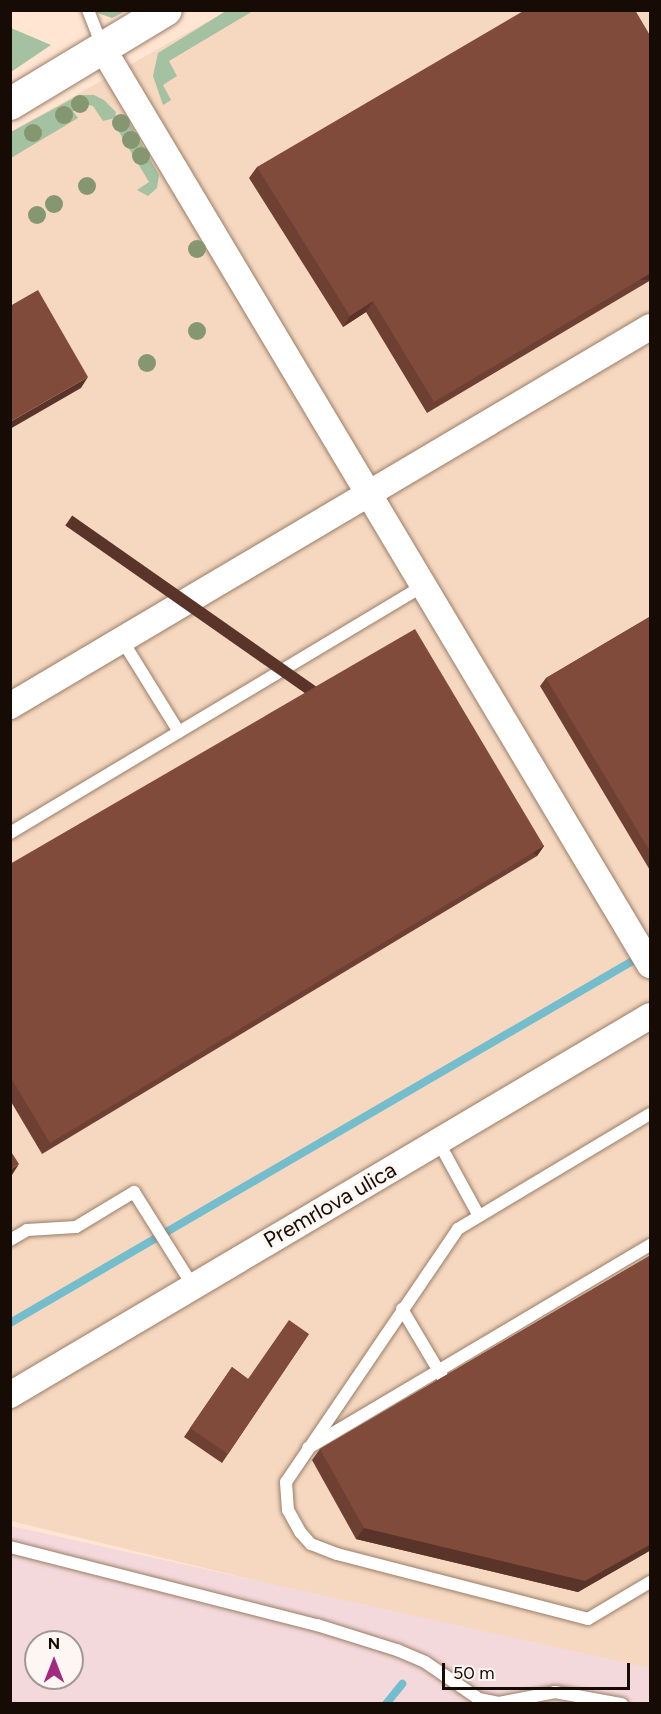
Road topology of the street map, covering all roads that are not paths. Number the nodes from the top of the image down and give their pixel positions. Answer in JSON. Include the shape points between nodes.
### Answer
{"nodes":[{"id":1,"x":88,"y":10,"type":"edge"},
{"id":2,"x":166,"y":10,"type":"edge"},
{"id":3,"x":103,"y":49,"type":"junction"},
{"id":4,"x":10,"y":104,"type":"edge"},
{"id":5,"x":651,"y":327,"type":"edge"},
{"id":6,"x":369,"y":494,"type":"junction"},
{"id":7,"x":423,"y":586,"type":"junction"},
{"id":8,"x":122,"y":640,"type":"junction"},
{"id":9,"x":10,"y":706,"type":"edge"},
{"id":10,"x":179,"y":732,"type":"junction"},
{"id":11,"x":10,"y":833,"type":"edge"},
{"id":12,"x":650,"y":965,"type":"edge"},
{"id":13,"x":651,"y":1016,"type":"edge"},
{"id":14,"x":651,"y":1114,"type":"edge"},
{"id":15,"x":439,"y":1143,"type":"junction"},
{"id":16,"x":479,"y":1216,"type":"junction"},
{"id":17,"x":10,"y":1240,"type":"edge"},
{"id":18,"x":651,"y":1245,"type":"edge"},
{"id":19,"x":193,"y":1286,"type":"junction"},
{"id":20,"x":402,"y":1309,"type":"junction"},
{"id":21,"x":442,"y":1376,"type":"junction"},
{"id":22,"x":10,"y":1395,"type":"edge"},
{"id":23,"x":304,"y":1450,"type":"junction"},
{"id":24,"x":10,"y":1547,"type":"edge"},
{"id":25,"x":651,"y":1581,"type":"edge"},
{"id":26,"x":622,"y":1704,"type":"edge"}],
"edges":[{"from":1,"to":3,"type":"lane"},
{"from":2,"to":3,"type":"street"},
{"from":3,"to":4,"type":"street"},
{"from":3,"to":6,"type":"street"},
{"from":5,"to":6,"type":"street"},
{"from":6,"to":7,"type":"street"},
{"from":6,"to":8,"type":"street"},
{"from":7,"to":10,"type":"lane"},
{"from":7,"to":12,"type":"street"},
{"from":8,"to":9,"type":"street"},
{"from":8,"to":10,"type":"lane"},
{"from":10,"to":11,"type":"lane"},
{"from":13,"to":15,"type":"street","name":"Premrlova ulica"},
{"from":14,"to":16,"type":"lane"},
{"from":15,"to":16,"type":"lane"},
{"from":15,"to":19,"type":"street","name":"Premrlova ulica"},
{"from":16,"to":20,"type":"lane","via":[[458,1229]]},
{"from":17,"to":19,"type":"lane","via":[[27,1230],[76,1227],[134,1192]]},
{"from":18,"to":21,"type":"lane"},
{"from":19,"to":22,"type":"street","name":"Premrlova ulica"},
{"from":20,"to":21,"type":"lane"},
{"from":20,"to":23,"type":"lane"},
{"from":21,"to":23,"type":"lane"},
{"from":23,"to":25,"type":"lane","via":[[286,1482],[288,1510],[301,1533],[321,1549],[588,1619]]},
{"from":24,"to":26,"type":"lane","via":[[317,1625],[398,1650],[425,1662],[479,1699],[499,1703],[555,1692]]}]}
